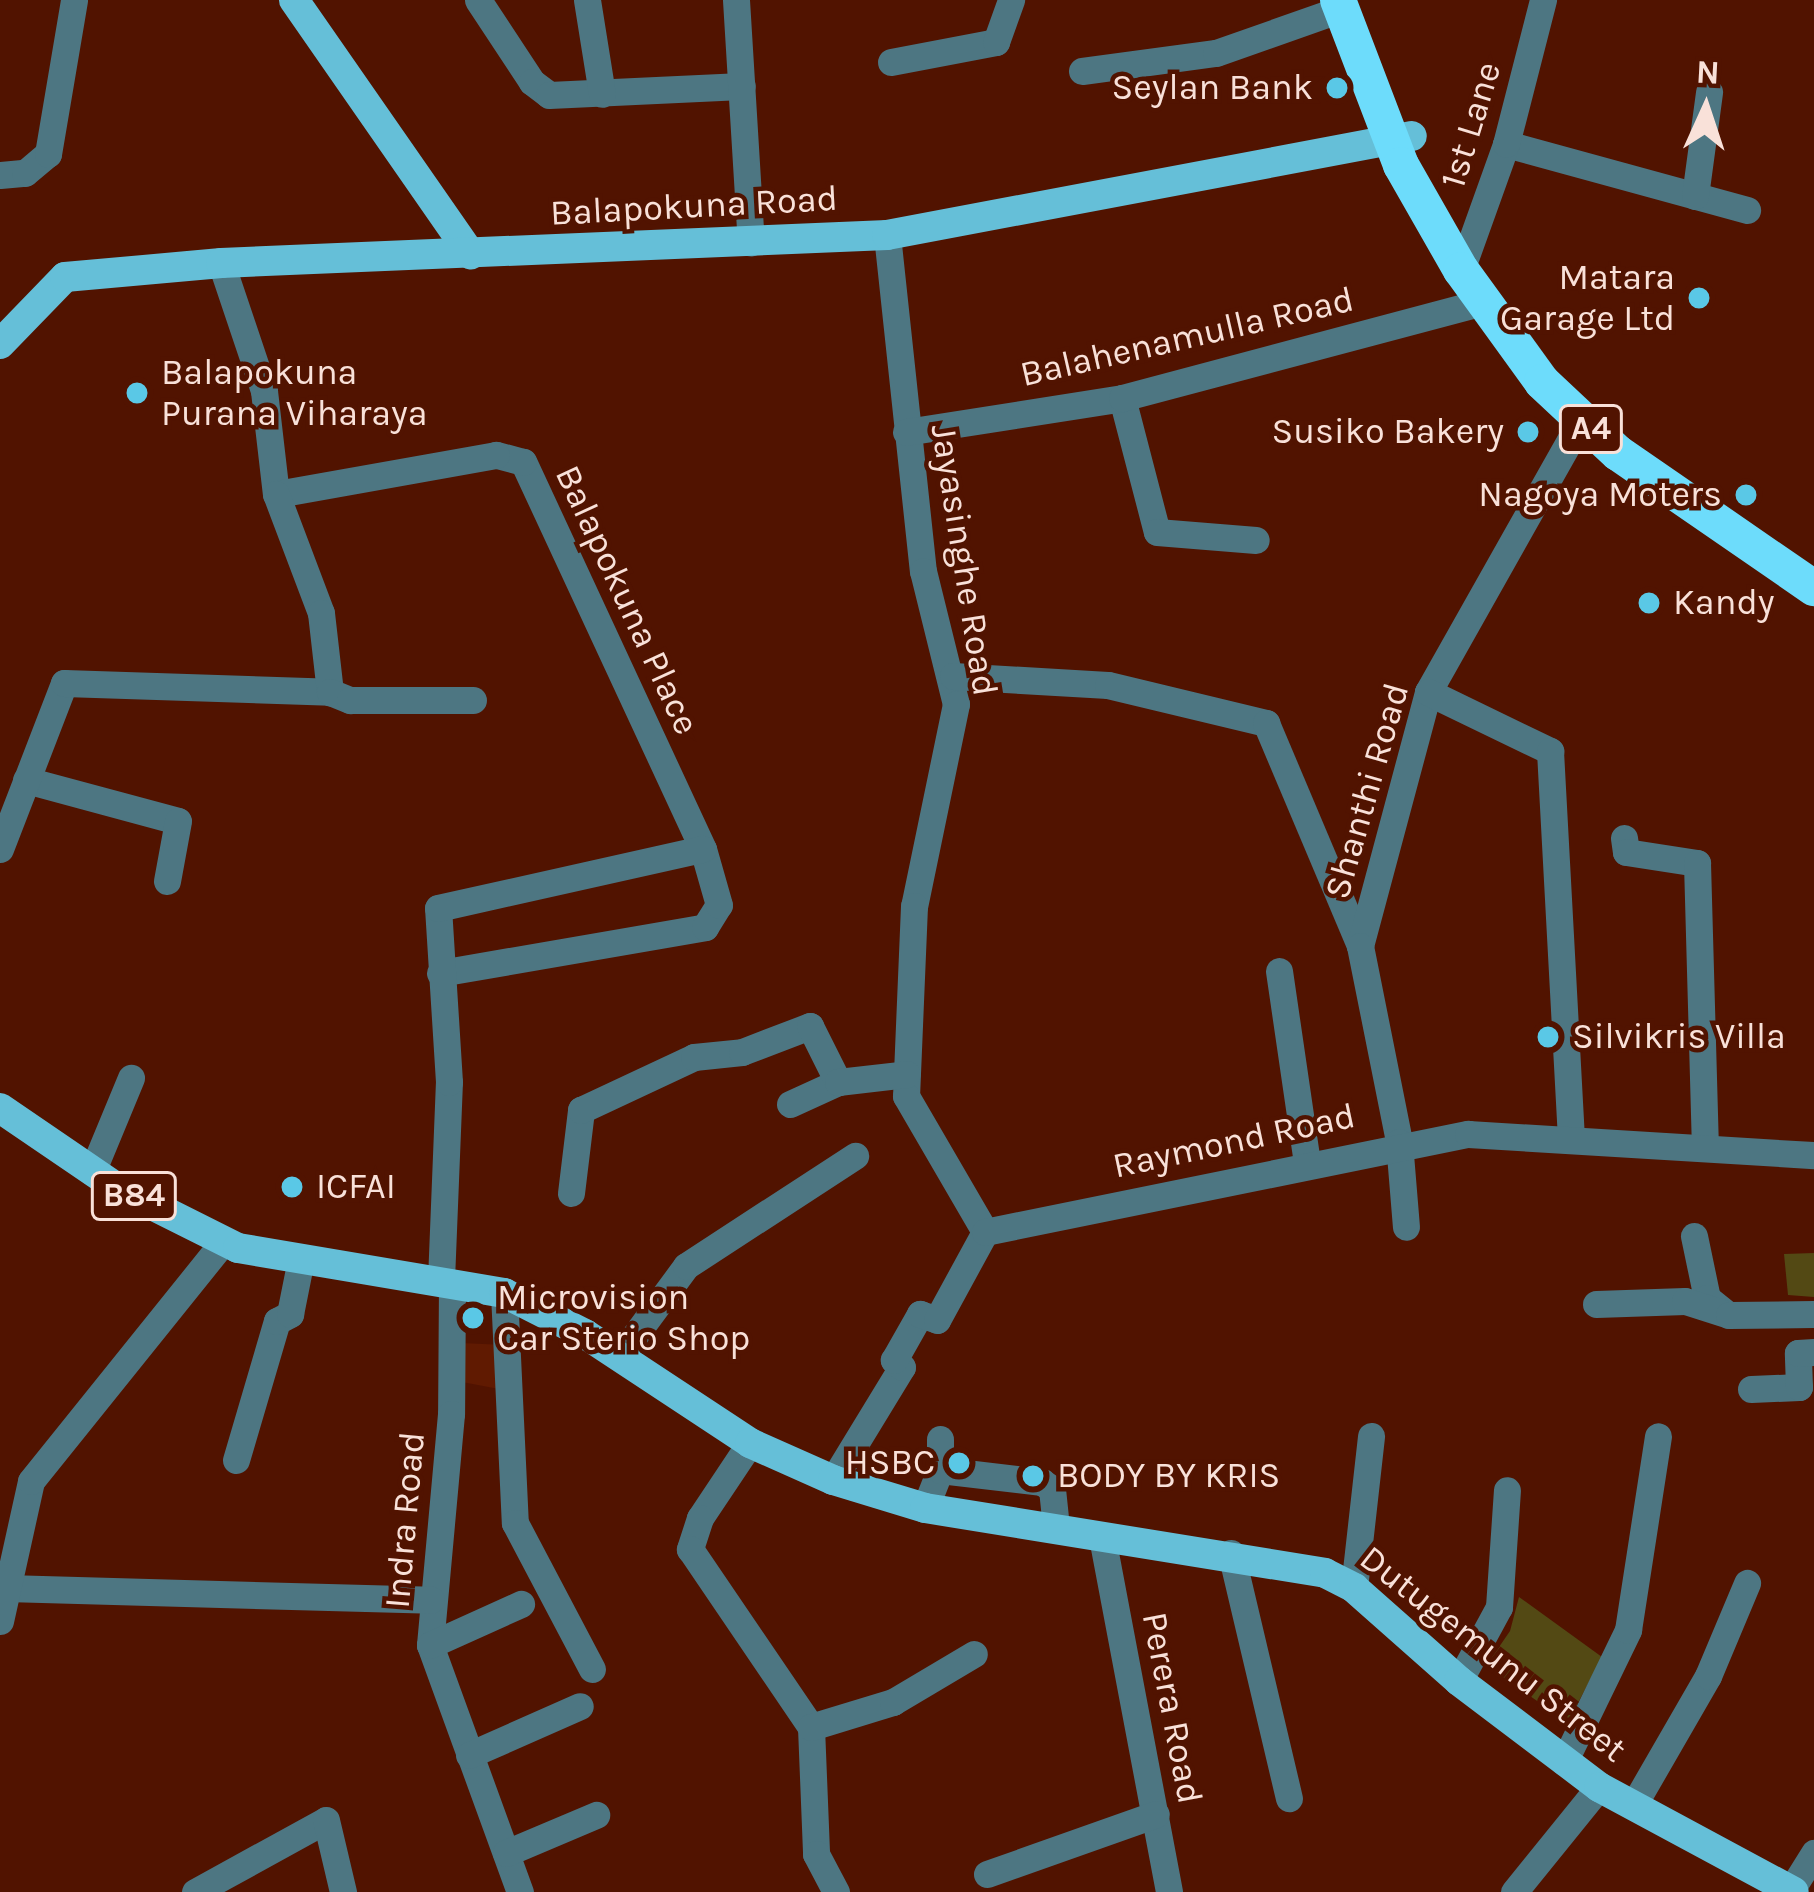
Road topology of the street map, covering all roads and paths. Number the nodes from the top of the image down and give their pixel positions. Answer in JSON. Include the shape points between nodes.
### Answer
{"nodes":[{"id":1,"x":74,"y":0,"type":"edge"},
{"id":2,"x":293,"y":0,"type":"edge"},
{"id":3,"x":478,"y":0,"type":"edge"},
{"id":4,"x":587,"y":0,"type":"edge"},
{"id":5,"x":736,"y":0,"type":"edge"},
{"id":6,"x":1011,"y":0,"type":"edge"},
{"id":7,"x":1543,"y":0,"type":"edge"},
{"id":8,"x":1345,"y":3,"type":"edge"},
{"id":9,"x":891,"y":62,"type":"dead end"},
{"id":10,"x":1082,"y":71,"type":"dead end"},
{"id":11,"x":742,"y":86,"type":"junction"},
{"id":12,"x":1709,"y":92,"type":"dead end"},
{"id":13,"x":602,"y":94,"type":"junction"},
{"id":14,"x":1402,"y":139,"type":"junction"},
{"id":15,"x":1506,"y":144,"type":"junction"},
{"id":16,"x":0,"y":175,"type":"edge"},
{"id":17,"x":1695,"y":196,"type":"junction"},
{"id":18,"x":1747,"y":210,"type":"dead end"},
{"id":19,"x":887,"y":235,"type":"junction"},
{"id":20,"x":752,"y":243,"type":"junction"},
{"id":21,"x":471,"y":255,"type":"junction"},
{"id":22,"x":221,"y":263,"type":"junction"},
{"id":23,"x":1460,"y":270,"type":"junction"},
{"id":24,"x":1482,"y":302,"type":"junction"},
{"id":25,"x":0,"y":344,"type":"edge"},
{"id":26,"x":1122,"y":398,"type":"junction"},
{"id":27,"x":1581,"y":421,"type":"junction"},
{"id":28,"x":906,"y":432,"type":"junction"},
{"id":29,"x":276,"y":494,"type":"junction"},
{"id":30,"x":1256,"y":540,"type":"dead end"},
{"id":31,"x":1814,"y":588,"type":"edge"},
{"id":32,"x":953,"y":676,"type":"junction"},
{"id":33,"x":330,"y":692,"type":"junction"},
{"id":34,"x":1429,"y":692,"type":"junction"},
{"id":35,"x":473,"y":700,"type":"dead end"},
{"id":36,"x":26,"y":781,"type":"junction"},
{"id":37,"x":1624,"y":838,"type":"dead end"},
{"id":38,"x":2,"y":840,"type":"edge"},
{"id":39,"x":703,"y":849,"type":"junction"},
{"id":40,"x":167,"y":881,"type":"dead end"},
{"id":41,"x":1360,"y":946,"type":"junction"},
{"id":42,"x":1279,"y":971,"type":"dead end"},
{"id":43,"x":440,"y":974,"type":"junction"},
{"id":44,"x":907,"y":1074,"type":"junction"},
{"id":45,"x":131,"y":1078,"type":"dead end"},
{"id":46,"x":838,"y":1082,"type":"junction"},
{"id":47,"x":790,"y":1104,"type":"dead end"},
{"id":48,"x":0,"y":1108,"type":"edge"},
{"id":49,"x":1571,"y":1137,"type":"junction"},
{"id":50,"x":1399,"y":1142,"type":"junction"},
{"id":51,"x":1705,"y":1148,"type":"junction"},
{"id":52,"x":1814,"y":1155,"type":"edge"},
{"id":53,"x":855,"y":1156,"type":"dead end"},
{"id":54,"x":1307,"y":1162,"type":"junction"},
{"id":55,"x":92,"y":1172,"type":"junction"},
{"id":56,"x":572,"y":1193,"type":"dead end"},
{"id":57,"x":1406,"y":1227,"type":"dead end"},
{"id":58,"x":985,"y":1232,"type":"junction"},
{"id":59,"x":1694,"y":1236,"type":"dead end"},
{"id":60,"x":223,"y":1242,"type":"junction"},
{"id":61,"x":301,"y":1259,"type":"junction"},
{"id":62,"x":447,"y":1281,"type":"junction"},
{"id":63,"x":504,"y":1293,"type":"junction"},
{"id":64,"x":1596,"y":1304,"type":"dead end"},
{"id":65,"x":1727,"y":1314,"type":"junction"},
{"id":66,"x":1814,"y":1314,"type":"edge"},
{"id":67,"x":1814,"y":1352,"type":"edge"},
{"id":68,"x":620,"y":1357,"type":"junction"},
{"id":69,"x":1751,"y":1389,"type":"dead end"},
{"id":70,"x":1371,"y":1436,"type":"dead end"},
{"id":71,"x":1658,"y":1436,"type":"dead end"},
{"id":72,"x":940,"y":1439,"type":"dead end"},
{"id":73,"x":751,"y":1444,"type":"junction"},
{"id":74,"x":236,"y":1460,"type":"dead end"},
{"id":75,"x":940,"y":1469,"type":"junction"},
{"id":76,"x":833,"y":1480,"type":"junction"},
{"id":77,"x":1508,"y":1490,"type":"dead end"},
{"id":78,"x":925,"y":1508,"type":"junction"},
{"id":79,"x":1056,"y":1527,"type":"junction"},
{"id":80,"x":1102,"y":1537,"type":"junction"},
{"id":81,"x":1231,"y":1553,"type":"junction"},
{"id":82,"x":5,"y":1571,"type":"edge"},
{"id":83,"x":1747,"y":1583,"type":"dead end"},
{"id":84,"x":1354,"y":1588,"type":"junction"},
{"id":85,"x":431,"y":1600,"type":"junction"},
{"id":86,"x":521,"y":1604,"type":"dead end"},
{"id":87,"x":0,"y":1622,"type":"edge"},
{"id":88,"x":430,"y":1645,"type":"junction"},
{"id":89,"x":974,"y":1654,"type":"dead end"},
{"id":90,"x":592,"y":1669,"type":"dead end"},
{"id":91,"x":1459,"y":1681,"type":"junction"},
{"id":92,"x":580,"y":1706,"type":"dead end"},
{"id":93,"x":811,"y":1727,"type":"junction"},
{"id":94,"x":469,"y":1755,"type":"junction"},
{"id":95,"x":1564,"y":1762,"type":"junction"},
{"id":96,"x":1599,"y":1787,"type":"junction"},
{"id":97,"x":1289,"y":1798,"type":"dead end"},
{"id":98,"x":1633,"y":1806,"type":"junction"},
{"id":99,"x":1156,"y":1814,"type":"junction"},
{"id":100,"x":596,"y":1815,"type":"dead end"},
{"id":101,"x":506,"y":1852,"type":"junction"},
{"id":102,"x":1814,"y":1853,"type":"edge"},
{"id":103,"x":987,"y":1874,"type":"dead end"},
{"id":104,"x":1792,"y":1891,"type":"edge"},
{"id":105,"x":195,"y":1892,"type":"edge"},
{"id":106,"x":343,"y":1892,"type":"edge"},
{"id":107,"x":520,"y":1892,"type":"edge"},
{"id":108,"x":836,"y":1892,"type":"edge"},
{"id":109,"x":1169,"y":1892,"type":"edge"},
{"id":110,"x":1514,"y":1892,"type":"edge"}],
"edges":[{"from":1,"to":16,"type":"street","via":[[48,154],[26,173]]},
{"from":2,"to":21,"type":"main road"},
{"from":3,"to":13,"type":"street","via":[[549,95]]},
{"from":4,"to":13,"type":"street"},
{"from":5,"to":11,"type":"street"},
{"from":6,"to":9,"type":"street","via":[[1006,33],[996,42]]},
{"from":7,"to":15,"type":"street","name":"1st Lane"},
{"from":8,"to":10,"type":"street","via":[[1216,53]]},
{"from":8,"to":14,"type":"highway","number":"A4"},
{"from":11,"to":13,"type":"street"},
{"from":11,"to":20,"type":"street"},
{"from":12,"to":17,"type":"street"},
{"from":14,"to":19,"type":"main road","name":"Balapokuna Road"},
{"from":14,"to":23,"type":"highway","number":"A4"},
{"from":15,"to":17,"type":"street"},
{"from":15,"to":23,"type":"street","name":"1st Lane"},
{"from":17,"to":18,"type":"street"},
{"from":19,"to":20,"type":"main road","name":"Balapokuna Road"},
{"from":19,"to":28,"type":"street","name":"Jayasinghe Road"},
{"from":20,"to":21,"type":"main road","name":"Balapokuna Road"},
{"from":21,"to":22,"type":"main road","name":"Balapokuna Road"},
{"from":22,"to":25,"type":"main road","name":"Balapokuna Road","via":[[64,277]]},
{"from":22,"to":29,"type":"street","via":[[264,391]]},
{"from":23,"to":24,"type":"highway","number":"A4"},
{"from":24,"to":26,"type":"street","name":"Balahenamulla Road"},
{"from":24,"to":27,"type":"highway","number":"A4"},
{"from":26,"to":28,"type":"street","name":"Balahenamulla Road"},
{"from":26,"to":30,"type":"street","via":[[1157,532]]},
{"from":27,"to":31,"type":"highway","number":"A4"},
{"from":27,"to":34,"type":"street","name":"Shanthi Road"},
{"from":28,"to":32,"type":"street","name":"Jayasinghe Road","via":[[923,571]]},
{"from":29,"to":33,"type":"street","via":[[321,613]]},
{"from":29,"to":39,"type":"street","name":"Balapokuna Place","via":[[496,455],[523,462]]},
{"from":32,"to":41,"type":"street","name":"Shanthi Road","via":[[1108,685],[1266,723]]},
{"from":32,"to":44,"type":"street","name":"Jayasinghe Road","via":[[956,704],[914,906]]},
{"from":33,"to":35,"type":"street","via":[[350,700]]},
{"from":33,"to":36,"type":"street","via":[[75,679],[58,688]]},
{"from":34,"to":41,"type":"street","name":"Shanthi Road"},
{"from":34,"to":49,"type":"street","via":[[1550,751]]},
{"from":36,"to":38,"type":"street"},
{"from":36,"to":40,"type":"street","via":[[178,821]]},
{"from":37,"to":51,"type":"street","via":[[1626,852],[1697,863]]},
{"from":39,"to":43,"type":"street","name":"Indra Road","via":[[438,908]]},
{"from":39,"to":43,"type":"street","name":"Balapokuna Place","via":[[718,905],[705,927]]},
{"from":41,"to":50,"type":"street"},
{"from":42,"to":54,"type":"street"},
{"from":43,"to":62,"type":"street","name":"Indra Road","via":[[449,1082]]},
{"from":44,"to":46,"type":"street"},
{"from":44,"to":58,"type":"street","name":"Jayasinghe Road","via":[[906,1096]]},
{"from":45,"to":55,"type":"street"},
{"from":46,"to":47,"type":"street"},
{"from":46,"to":56,"type":"street","via":[[810,1026],[742,1052],[694,1057],[581,1110]]},
{"from":48,"to":55,"type":"main road","name":"Dutugemunu Street","number":"B84"},
{"from":49,"to":50,"type":"street","name":"Raymond Road","via":[[1468,1133]]},
{"from":49,"to":51,"type":"street","name":"Raymond Road"},
{"from":50,"to":54,"type":"street","name":"Raymond Road"},
{"from":50,"to":57,"type":"street"},
{"from":51,"to":52,"type":"street","name":"Raymond Road"},
{"from":53,"to":68,"type":"street","via":[[686,1266]]},
{"from":54,"to":58,"type":"street","name":"Raymond Road"},
{"from":55,"to":60,"type":"main road","name":"Dutugemunu Street","number":"B84"},
{"from":58,"to":76,"type":"street","via":[[937,1320],[920,1314],[894,1360],[902,1367]]},
{"from":59,"to":65,"type":"street","via":[[1707,1298]]},
{"from":60,"to":61,"type":"main road","name":"Dutugemunu Street","number":"B84"},
{"from":60,"to":82,"type":"street","via":[[31,1481]]},
{"from":61,"to":62,"type":"main road","name":"Dutugemunu Street","number":"B84"},
{"from":61,"to":74,"type":"street","via":[[290,1314],[277,1322]]},
{"from":62,"to":63,"type":"main road","name":"Dutugemunu Street","number":"B84"},
{"from":62,"to":85,"type":"street","name":"Indra Road","via":[[451,1414]]},
{"from":63,"to":68,"type":"main road","name":"Dutugemunu Street","number":"B84"},
{"from":63,"to":90,"type":"street","via":[[515,1523]]},
{"from":64,"to":65,"type":"street","via":[[1685,1301]]},
{"from":65,"to":66,"type":"street"},
{"from":67,"to":69,"type":"street","via":[[1798,1353],[1798,1387]]},
{"from":68,"to":73,"type":"main road","name":"Dutugemunu Street","number":"B84"},
{"from":70,"to":84,"type":"street"},
{"from":71,"to":95,"type":"street","via":[[1633,1615]]},
{"from":72,"to":75,"type":"street"},
{"from":73,"to":76,"type":"main road","name":"Dutugemunu Street","number":"B84"},
{"from":73,"to":93,"type":"street","via":[[700,1518],[690,1550]]},
{"from":75,"to":78,"type":"street"},
{"from":75,"to":79,"type":"street","via":[[1042,1482],[1052,1489]]},
{"from":76,"to":78,"type":"main road","name":"Dutugemunu Street","number":"B84"},
{"from":77,"to":91,"type":"street","via":[[1499,1607]]},
{"from":78,"to":79,"type":"main road","name":"Dutugemunu Street","number":"B84"},
{"from":79,"to":80,"type":"main road","name":"Dutugemunu Street","number":"B84"},
{"from":80,"to":81,"type":"main road","name":"Dutugemunu Street","number":"B84"},
{"from":80,"to":99,"type":"street","name":"Perera Road"},
{"from":81,"to":84,"type":"main road","name":"Dutugemunu Street","number":"B84","via":[[1325,1573]]},
{"from":81,"to":97,"type":"street"},
{"from":82,"to":85,"type":"street"},
{"from":82,"to":87,"type":"street"},
{"from":83,"to":98,"type":"street","via":[[1708,1676]]},
{"from":84,"to":91,"type":"main road","name":"Dutugemunu Street","number":"B84"},
{"from":85,"to":88,"type":"street","name":"Indra Road"},
{"from":86,"to":88,"type":"street"},
{"from":88,"to":94,"type":"street","name":"Indra Road"},
{"from":89,"to":93,"type":"street","via":[[893,1702]]},
{"from":91,"to":95,"type":"main road","name":"Dutugemunu Street","number":"B84"},
{"from":92,"to":94,"type":"street"},
{"from":93,"to":108,"type":"street","via":[[816,1854]]},
{"from":94,"to":101,"type":"street","name":"Indra Road"},
{"from":95,"to":96,"type":"main road","name":"Dutugemunu Street","number":"B84"},
{"from":96,"to":98,"type":"main road","name":"Dutugemunu Street","number":"B84"},
{"from":96,"to":110,"type":"street"},
{"from":98,"to":104,"type":"main road","name":"Dutugemunu Street","number":"B84"},
{"from":99,"to":103,"type":"street"},
{"from":99,"to":109,"type":"street","name":"Perera Road"},
{"from":100,"to":101,"type":"street"},
{"from":101,"to":107,"type":"street","name":"Indra Road"},
{"from":102,"to":104,"type":"street"},
{"from":105,"to":106,"type":"street","via":[[326,1820]]}]}
